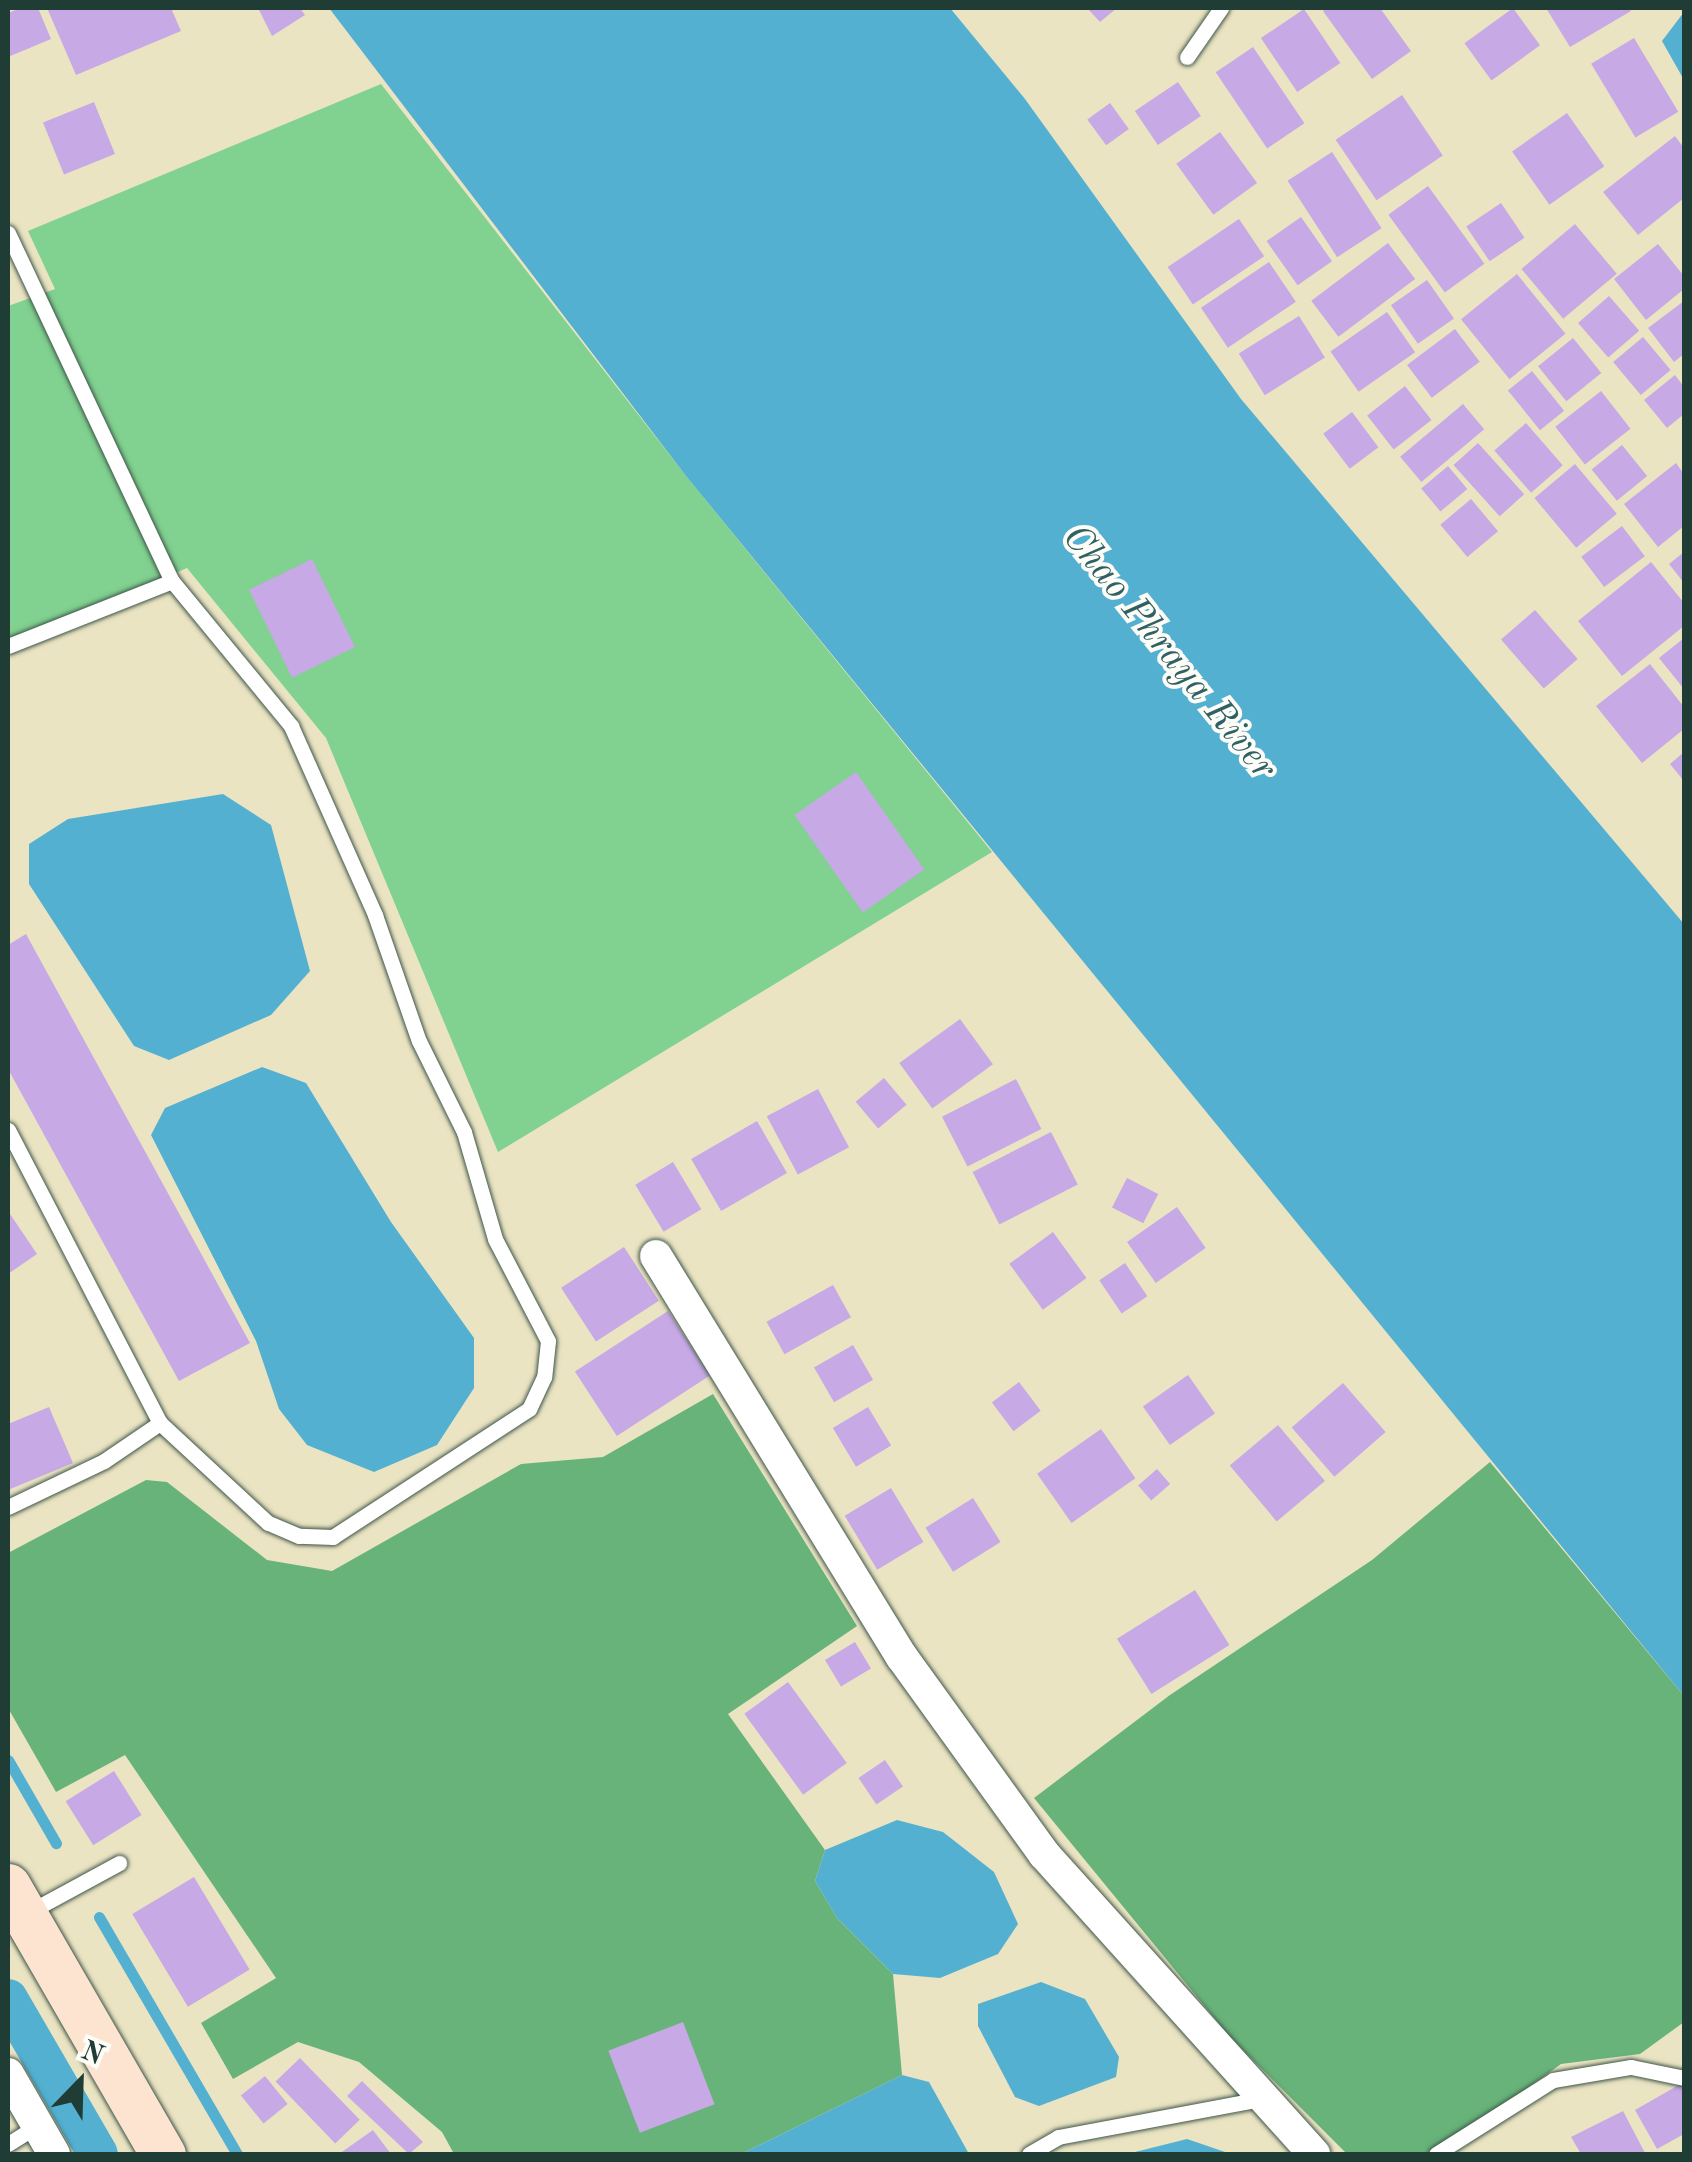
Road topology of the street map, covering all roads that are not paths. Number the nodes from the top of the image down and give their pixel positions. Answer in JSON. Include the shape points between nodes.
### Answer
{"nodes":[{"id":1,"x":1222,"y":8,"type":"edge"},
{"id":2,"x":1187,"y":56,"type":"dead end"},
{"id":3,"x":8,"y":233,"type":"edge"},
{"id":4,"x":172,"y":581,"type":"junction"},
{"id":5,"x":8,"y":646,"type":"edge"},
{"id":6,"x":8,"y":1130,"type":"edge"},
{"id":7,"x":656,"y":1256,"type":"dead end"},
{"id":8,"x":160,"y":1423,"type":"junction"},
{"id":9,"x":8,"y":1507,"type":"edge"},
{"id":10,"x":119,"y":1864,"type":"dead end"},
{"id":11,"x":16,"y":1900,"type":"edge"},
{"id":12,"x":8,"y":2074,"type":"edge"},
{"id":13,"x":1684,"y":2078,"type":"edge"},
{"id":14,"x":1261,"y":2099,"type":"junction"},
{"id":15,"x":38,"y":2126,"type":"junction"},
{"id":16,"x":8,"y":2144,"type":"edge"},
{"id":17,"x":54,"y":2154,"type":"edge"},
{"id":18,"x":163,"y":2154,"type":"edge"},
{"id":19,"x":1029,"y":2154,"type":"edge"},
{"id":20,"x":1314,"y":2154,"type":"edge"},
{"id":21,"x":1436,"y":2154,"type":"edge"}],
"edges":[{"from":1,"to":2,"type":"lane"},
{"from":3,"to":4,"type":"lane"},
{"from":4,"to":5,"type":"lane"},
{"from":4,"to":8,"type":"lane","via":[[291,726],[375,915],[419,1040],[464,1132],[495,1239],[548,1342],[544,1377],[529,1409],[333,1536],[299,1536],[268,1523]]},
{"from":6,"to":8,"type":"lane"},
{"from":7,"to":14,"type":"street","via":[[902,1657],[1044,1854]]},
{"from":8,"to":9,"type":"lane","via":[[104,1461]]},
{"from":10,"to":11,"type":"lane"},
{"from":11,"to":18,"type":"main road"},
{"from":12,"to":15,"type":"street"},
{"from":13,"to":21,"type":"lane","via":[[1631,2067],[1553,2080]]},
{"from":14,"to":19,"type":"lane","via":[[1058,2137]]},
{"from":14,"to":20,"type":"street"},
{"from":15,"to":16,"type":"lane"},
{"from":15,"to":17,"type":"street"}]}
